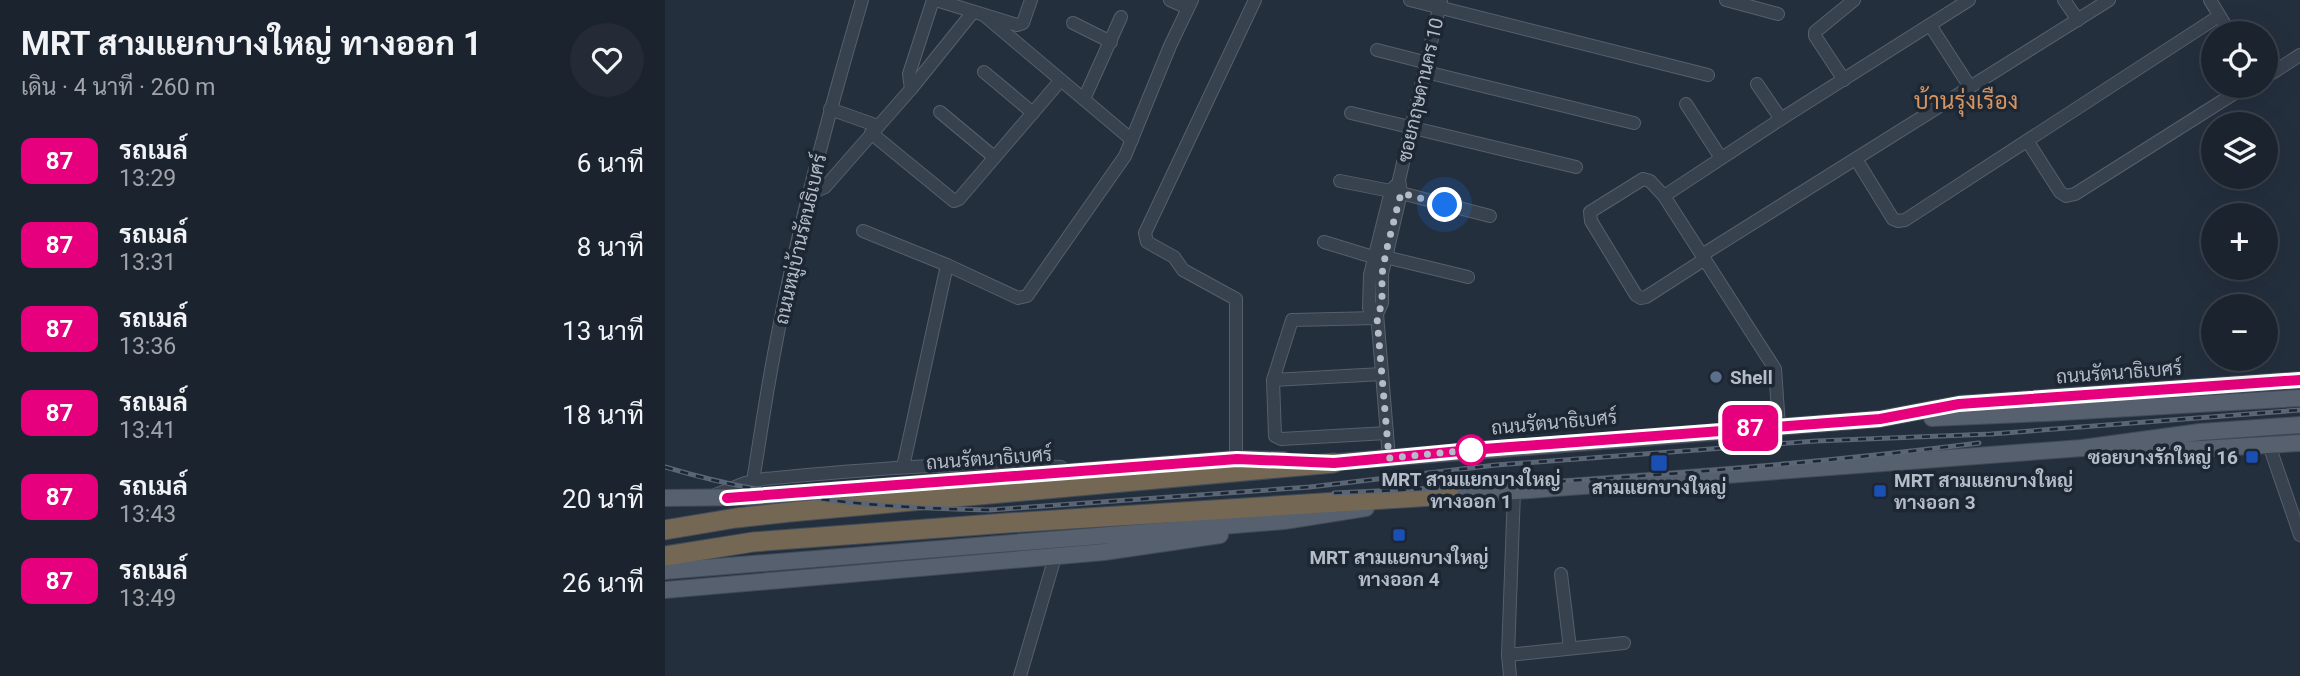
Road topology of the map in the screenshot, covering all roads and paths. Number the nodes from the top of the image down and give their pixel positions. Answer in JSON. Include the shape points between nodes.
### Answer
{"nodes":[{"id":1,"x":862,"y":0,"type":"edge"},
{"id":2,"x":934,"y":0,"type":"edge"},
{"id":3,"x":1031,"y":0,"type":"edge"},
{"id":4,"x":1170,"y":0,"type":"edge"},
{"id":5,"x":1255,"y":0,"type":"edge"},
{"id":6,"x":1409,"y":0,"type":"edge"},
{"id":7,"x":1726,"y":0,"type":"edge"},
{"id":8,"x":1854,"y":0,"type":"edge"},
{"id":9,"x":1969,"y":0,"type":"edge"},
{"id":10,"x":2064,"y":0,"type":"edge"},
{"id":11,"x":2109,"y":0,"type":"edge"},
{"id":12,"x":2210,"y":0,"type":"edge"},
{"id":13,"x":1440,"y":3,"type":"edge"},
{"id":14,"x":1190,"y":4,"type":"edge"},
{"id":15,"x":1779,"y":13,"type":"dead end"},
{"id":16,"x":979,"y":14,"type":"junction"},
{"id":17,"x":2219,"y":16,"type":"junction"},
{"id":18,"x":1121,"y":17,"type":"dead end"},
{"id":19,"x":2078,"y":20,"type":"junction"},
{"id":20,"x":2222,"y":21,"type":"edge"},
{"id":21,"x":1073,"y":23,"type":"dead end"},
{"id":22,"x":1930,"y":25,"type":"junction"},
{"id":23,"x":1111,"y":43,"type":"junction"},
{"id":24,"x":1377,"y":50,"type":"dead end"},
{"id":25,"x":2300,"y":55,"type":"edge"},
{"id":26,"x":1427,"y":67,"type":"junction"},
{"id":27,"x":2278,"y":69,"type":"edge"},
{"id":28,"x":984,"y":72,"type":"dead end"},
{"id":29,"x":1708,"y":75,"type":"dead end"},
{"id":30,"x":1844,"y":80,"type":"junction"},
{"id":31,"x":1060,"y":81,"type":"junction"},
{"id":32,"x":1757,"y":84,"type":"dead end"},
{"id":33,"x":1970,"y":87,"type":"junction"},
{"id":34,"x":911,"y":89,"type":"junction"},
{"id":35,"x":2227,"y":98,"type":"edge"},
{"id":36,"x":1084,"y":99,"type":"junction"},
{"id":37,"x":1686,"y":104,"type":"dead end"},
{"id":38,"x":830,"y":109,"type":"junction"},
{"id":39,"x":940,"y":112,"type":"dead end"},
{"id":40,"x":1033,"y":113,"type":"junction"},
{"id":41,"x":1351,"y":113,"type":"dead end"},
{"id":42,"x":1781,"y":118,"type":"junction"},
{"id":43,"x":1634,"y":123,"type":"dead end"},
{"id":44,"x":1411,"y":127,"type":"junction"},
{"id":45,"x":874,"y":129,"type":"junction"},
{"id":46,"x":1132,"y":140,"type":"junction"},
{"id":47,"x":2028,"y":142,"type":"junction"},
{"id":48,"x":995,"y":157,"type":"junction"},
{"id":49,"x":1721,"y":158,"type":"junction"},
{"id":50,"x":1856,"y":159,"type":"junction"},
{"id":51,"x":1576,"y":167,"type":"dead end"},
{"id":52,"x":1340,"y":181,"type":"dead end"},
{"id":53,"x":1396,"y":192,"type":"junction"},
{"id":54,"x":810,"y":194,"type":"junction"},
{"id":55,"x":1664,"y":197,"type":"junction"},
{"id":56,"x":1490,"y":216,"type":"dead end"},
{"id":57,"x":863,"y":231,"type":"dead end"},
{"id":58,"x":1324,"y":242,"type":"dead end"},
{"id":59,"x":1379,"y":257,"type":"junction"},
{"id":60,"x":1704,"y":257,"type":"junction"},
{"id":61,"x":947,"y":265,"type":"junction"},
{"id":62,"x":1468,"y":277,"type":"dead end"},
{"id":63,"x":1377,"y":316,"type":"junction"},
{"id":64,"x":1381,"y":374,"type":"junction"},
{"id":65,"x":1273,"y":380,"type":"junction"},
{"id":66,"x":2300,"y":380,"type":"edge"},
{"id":67,"x":2300,"y":398,"type":"edge"},
{"id":68,"x":1880,"y":419,"type":"junction"},
{"id":69,"x":2300,"y":425,"type":"edge"},
{"id":70,"x":1779,"y":426,"type":"junction"},
{"id":71,"x":1387,"y":433,"type":"junction"},
{"id":72,"x":2300,"y":443,"type":"edge"},
{"id":73,"x":2269,"y":445,"type":"junction"},
{"id":74,"x":2083,"y":449,"type":"junction"},
{"id":75,"x":1389,"y":458,"type":"junction"},
{"id":76,"x":1237,"y":459,"type":"junction"},
{"id":77,"x":1334,"y":463,"type":"junction"},
{"id":78,"x":903,"y":467,"type":"junction"},
{"id":79,"x":1107,"y":470,"type":"junction"},
{"id":80,"x":753,"y":481,"type":"junction"},
{"id":81,"x":1514,"y":492,"type":"junction"},
{"id":82,"x":1449,"y":495,"type":"junction"},
{"id":83,"x":665,"y":498,"type":"edge"},
{"id":84,"x":708,"y":498,"type":"junction"},
{"id":85,"x":727,"y":498,"type":"junction"},
{"id":86,"x":665,"y":509,"type":"edge"},
{"id":87,"x":1284,"y":521,"type":"junction"},
{"id":88,"x":665,"y":530,"type":"edge"},
{"id":89,"x":2300,"y":535,"type":"edge"},
{"id":90,"x":665,"y":556,"type":"edge"},
{"id":91,"x":1055,"y":557,"type":"junction"},
{"id":92,"x":665,"y":571,"type":"edge"},
{"id":93,"x":1561,"y":574,"type":"dead end"},
{"id":94,"x":665,"y":590,"type":"edge"},
{"id":95,"x":1624,"y":643,"type":"dead end"},
{"id":96,"x":1570,"y":648,"type":"junction"},
{"id":97,"x":1508,"y":655,"type":"junction"},
{"id":98,"x":1020,"y":676,"type":"edge"},
{"id":99,"x":1510,"y":676,"type":"edge"}],
"edges":[{"from":1,"to":38,"type":"street","name":"ถนนหมู่บ้านรัตนธิเบศร์"},
{"from":2,"to":16,"type":"street"},
{"from":2,"to":34,"type":"street","via":[[909,74]]},
{"from":3,"to":16,"type":"street","via":[[1021,25]]},
{"from":4,"to":14,"type":"street"},
{"from":5,"to":76,"type":"street","via":[[1145,233],[1147,242],[1174,257],[1184,270],[1236,299]]},
{"from":6,"to":13,"type":"street"},
{"from":7,"to":15,"type":"street"},
{"from":8,"to":30,"type":"street","via":[[1815,32]]},
{"from":9,"to":22,"type":"street"},
{"from":10,"to":19,"type":"street"},
{"from":11,"to":19,"type":"street"},
{"from":12,"to":17,"type":"street"},
{"from":13,"to":26,"type":"street","name":"ซอยกฤษดานคร 10"},
{"from":13,"to":29,"type":"street"},
{"from":14,"to":46,"type":"street"},
{"from":16,"to":31,"type":"street"},
{"from":16,"to":34,"type":"street"},
{"from":17,"to":20,"type":"street"},
{"from":17,"to":47,"type":"street"},
{"from":18,"to":23,"type":"street"},
{"from":19,"to":33,"type":"street"},
{"from":21,"to":23,"type":"street"},
{"from":22,"to":30,"type":"street"},
{"from":22,"to":33,"type":"street"},
{"from":23,"to":36,"type":"street"},
{"from":24,"to":26,"type":"street"},
{"from":25,"to":27,"type":"street"},
{"from":26,"to":43,"type":"street"},
{"from":26,"to":44,"type":"street","name":"ซอยกฤษดานคร 10"},
{"from":28,"to":40,"type":"street"},
{"from":30,"to":42,"type":"street"},
{"from":31,"to":36,"type":"street"},
{"from":31,"to":40,"type":"street"},
{"from":32,"to":42,"type":"street"},
{"from":33,"to":50,"type":"street"},
{"from":34,"to":45,"type":"street"},
{"from":35,"to":47,"type":"street","via":[[2066,196]]},
{"from":36,"to":46,"type":"street"},
{"from":37,"to":49,"type":"street"},
{"from":38,"to":45,"type":"street"},
{"from":38,"to":54,"type":"street","name":"ถนนหมู่บ้านรัตนธิเบศร์"},
{"from":39,"to":48,"type":"street"},
{"from":40,"to":48,"type":"street"},
{"from":41,"to":44,"type":"street"},
{"from":42,"to":49,"type":"street"},
{"from":44,"to":51,"type":"street"},
{"from":44,"to":53,"type":"street","name":"ซอยกฤษดานคร 10"},
{"from":45,"to":48,"type":"street","via":[[954,201]]},
{"from":45,"to":54,"type":"street","via":[[825,187]]},
{"from":46,"to":61,"type":"street","via":[[1027,296],[1018,299]]},
{"from":47,"to":50,"type":"street","via":[[1898,221]]},
{"from":49,"to":55,"type":"street"},
{"from":50,"to":60,"type":"street"},
{"from":52,"to":53,"type":"street"},
{"from":53,"to":56,"type":"street"},
{"from":53,"to":59,"type":"street","name":"ซอยกฤษดานคร 10"},
{"from":54,"to":80,"type":"street","name":"ถนนหมู่บ้านรัตนธิเบศร์","via":[[774,352]]},
{"from":55,"to":60,"type":"street"},
{"from":55,"to":60,"type":"street","via":[[1643,179],[1590,212],[1636,295],[1646,297]]},
{"from":57,"to":61,"type":"street"},
{"from":58,"to":59,"type":"street"},
{"from":59,"to":62,"type":"street"},
{"from":59,"to":63,"type":"street","name":"ซอยกฤษดานคร 10","via":[[1370,275],[1369,308]]},
{"from":60,"to":70,"type":"street","via":[[1775,369]]},
{"from":61,"to":78,"type":"street"},
{"from":63,"to":64,"type":"street","name":"ซอยกฤษดานคร 10"},
{"from":63,"to":65,"type":"street","via":[[1292,320]]},
{"from":64,"to":65,"type":"street"},
{"from":64,"to":71,"type":"street","name":"ซอยกฤษดานคร 10"},
{"from":65,"to":71,"type":"street","via":[[1278,439]]},
{"from":66,"to":68,"type":"main road","name":"ถนนรัตนาธิเบศร์","via":[[1959,404]]},
{"from":67,"to":68,"type":"main road","name":"ถนนรัตนาธิเบศร์"},
{"from":68,"to":70,"type":"main road","name":"ถนนรัตนาธิเบศร์"},
{"from":69,"to":74,"type":"main road","via":[[2200,432]]},
{"from":70,"to":75,"type":"main road","name":"ถนนรัตนาธิเบศร์"},
{"from":71,"to":75,"type":"street","name":"ซอยกฤษดานคร 10"},
{"from":72,"to":73,"type":"main road"},
{"from":73,"to":74,"type":"main road","via":[[2135,453]]},
{"from":73,"to":89,"type":"street"},
{"from":74,"to":81,"type":"main road"},
{"from":75,"to":77,"type":"main road","name":"ถนนรัตนาธิเบศร์"},
{"from":76,"to":77,"type":"main road","name":"ถนนรัตนาธิเบศร์"},
{"from":76,"to":79,"type":"main road","name":"ถนนรัตนาธิเบศร์"},
{"from":77,"to":88,"type":"highway","via":[[790,512]]},
{"from":78,"to":79,"type":"street","via":[[990,463]]},
{"from":78,"to":80,"type":"street"},
{"from":79,"to":85,"type":"main road","name":"ถนนรัตนาธิเบศร์"},
{"from":80,"to":84,"type":"street"},
{"from":81,"to":82,"type":"main road"},
{"from":81,"to":97,"type":"street"},
{"from":82,"to":87,"type":"main road"},
{"from":82,"to":90,"type":"highway","via":[[753,542]]},
{"from":83,"to":84,"type":"main road"},
{"from":84,"to":85,"type":"main road"},
{"from":85,"to":86,"type":"main road"},
{"from":87,"to":91,"type":"main road","via":[[1181,542]]},
{"from":87,"to":92,"type":"main road"},
{"from":91,"to":94,"type":"main road"},
{"from":91,"to":98,"type":"street"},
{"from":93,"to":96,"type":"street"},
{"from":95,"to":96,"type":"street"},
{"from":96,"to":97,"type":"street"},
{"from":97,"to":99,"type":"street"}]}
